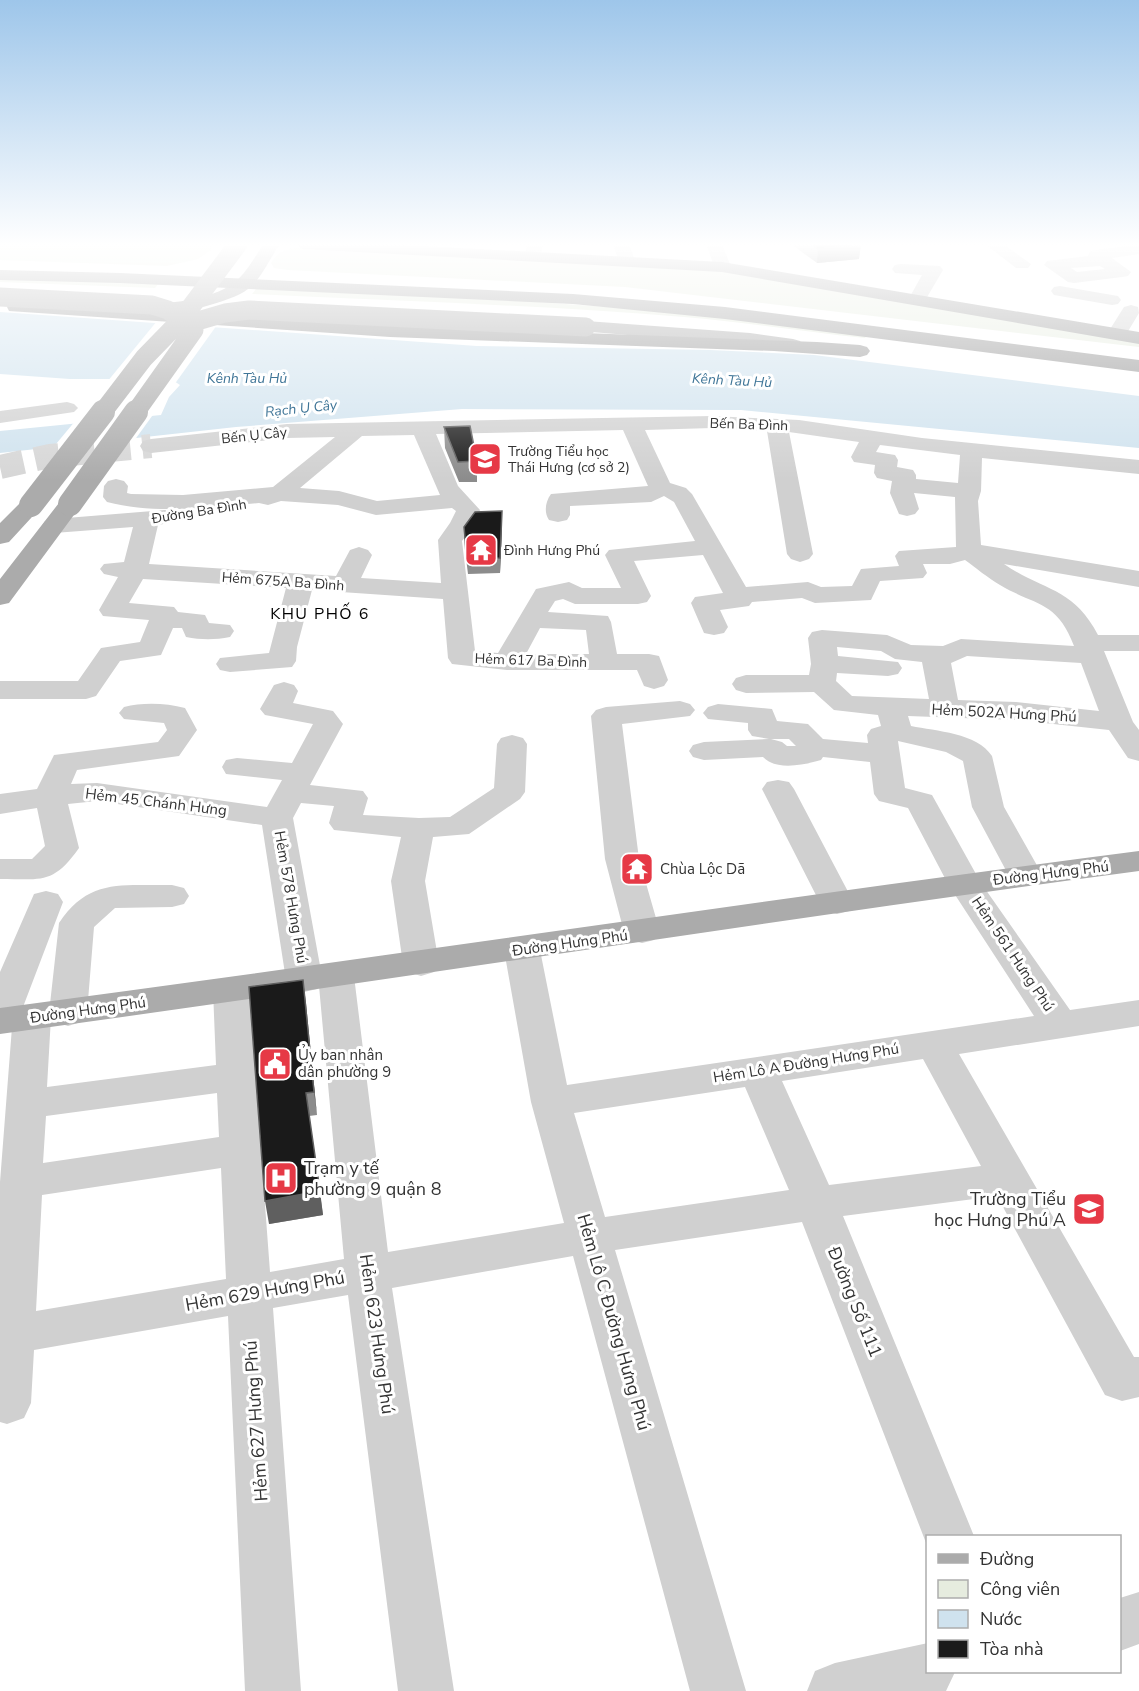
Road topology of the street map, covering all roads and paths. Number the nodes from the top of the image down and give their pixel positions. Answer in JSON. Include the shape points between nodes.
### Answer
{"nodes":[{"id":1,"x":187,"y":323,"type":"edge"},
{"id":2,"x":189,"y":323,"type":"edge"},
{"id":3,"x":280,"y":323,"type":"edge"},
{"id":4,"x":506,"y":323,"type":"edge"},
{"id":5,"x":667,"y":323,"type":"edge"},
{"id":6,"x":793,"y":323,"type":"edge"},
{"id":7,"x":890,"y":323,"type":"edge"},
{"id":8,"x":1054,"y":323,"type":"edge"},
{"id":9,"x":1094,"y":323,"type":"edge"},
{"id":10,"x":1124,"y":323,"type":"edge"},
{"id":11,"x":1090,"y":329,"type":"junction"},
{"id":12,"x":1117,"y":334,"type":"junction"},
{"id":13,"x":1139,"y":338,"type":"edge"},
{"id":14,"x":793,"y":345,"type":"junction"},
{"id":15,"x":1139,"y":351,"type":"edge"},
{"id":16,"x":883,"y":353,"type":"dead end"},
{"id":17,"x":1000,"y":359,"type":"junction"},
{"id":18,"x":1139,"y":366,"type":"edge"},
{"id":19,"x":1139,"y":376,"type":"edge"},
{"id":20,"x":1139,"y":384,"type":"edge"},
{"id":21,"x":67,"y":408,"type":"dead end"},
{"id":22,"x":0,"y":417,"type":"edge"},
{"id":23,"x":777,"y":424,"type":"junction"},
{"id":24,"x":632,"y":425,"type":"junction"},
{"id":25,"x":356,"y":430,"type":"junction"},
{"id":26,"x":423,"y":430,"type":"junction"},
{"id":27,"x":872,"y":437,"type":"junction"},
{"id":28,"x":151,"y":446,"type":"tunnel mouth"},
{"id":29,"x":971,"y":450,"type":"junction"},
{"id":30,"x":1139,"y":467,"type":"edge"},
{"id":31,"x":116,"y":486,"type":"dead end"},
{"id":32,"x":574,"y":486,"type":"dead end"},
{"id":33,"x":659,"y":486,"type":"junction"},
{"id":34,"x":279,"y":494,"type":"junction"},
{"id":35,"x":458,"y":500,"type":"junction"},
{"id":36,"x":968,"y":502,"type":"junction"},
{"id":37,"x":558,"y":515,"type":"dead end"},
{"id":38,"x":147,"y":520,"type":"junction"},
{"id":39,"x":54,"y":526,"type":"junction"},
{"id":40,"x":1,"y":534,"type":"edge"},
{"id":41,"x":711,"y":547,"type":"junction"},
{"id":42,"x":969,"y":551,"type":"junction"},
{"id":43,"x":800,"y":554,"type":"dead end"},
{"id":44,"x":359,"y":555,"type":"dead end"},
{"id":45,"x":122,"y":570,"type":"junction"},
{"id":46,"x":1139,"y":579,"type":"edge"},
{"id":47,"x":302,"y":582,"type":"junction"},
{"id":48,"x":345,"y":585,"type":"junction"},
{"id":49,"x":456,"y":592,"type":"junction"},
{"id":50,"x":737,"y":595,"type":"junction"},
{"id":51,"x":0,"y":597,"type":"edge"},
{"id":52,"x":163,"y":620,"type":"junction"},
{"id":53,"x":531,"y":620,"type":"junction"},
{"id":54,"x":714,"y":627,"type":"dead end"},
{"id":55,"x":220,"y":631,"type":"dead end"},
{"id":56,"x":1139,"y":643,"type":"edge"},
{"id":57,"x":1090,"y":649,"type":"junction"},
{"id":58,"x":935,"y":654,"type":"junction"},
{"id":59,"x":507,"y":662,"type":"junction"},
{"id":60,"x":604,"y":662,"type":"junction"},
{"id":61,"x":823,"y":662,"type":"junction"},
{"id":62,"x":230,"y":664,"type":"dead end"},
{"id":63,"x":888,"y":668,"type":"dead end"},
{"id":64,"x":654,"y":680,"type":"dead end"},
{"id":65,"x":746,"y":684,"type":"dead end"},
{"id":66,"x":0,"y":690,"type":"edge"},
{"id":67,"x":284,"y":691,"type":"dead end"},
{"id":68,"x":680,"y":710,"type":"dead end"},
{"id":69,"x":945,"y":710,"type":"junction"},
{"id":70,"x":134,"y":713,"type":"dead end"},
{"id":71,"x":718,"y":713,"type":"dead end"},
{"id":72,"x":1118,"y":722,"type":"junction"},
{"id":73,"x":891,"y":731,"type":"junction"},
{"id":74,"x":512,"y":744,"type":"dead end"},
{"id":75,"x":814,"y":747,"type":"junction"},
{"id":76,"x":704,"y":752,"type":"dead end"},
{"id":77,"x":1139,"y":752,"type":"edge"},
{"id":78,"x":237,"y":767,"type":"dead end"},
{"id":79,"x":778,"y":789,"type":"dead end"},
{"id":80,"x":290,"y":795,"type":"junction"},
{"id":81,"x":50,"y":796,"type":"junction"},
{"id":82,"x":0,"y":804,"type":"edge"},
{"id":83,"x":419,"y":828,"type":"junction"},
{"id":84,"x":1139,"y":861,"type":"edge"},
{"id":85,"x":0,"y":869,"type":"edge"},
{"id":86,"x":1026,"y":876,"type":"junction"},
{"id":87,"x":965,"y":884,"type":"junction"},
{"id":88,"x":43,"y":885,"type":"junction"},
{"id":89,"x":172,"y":896,"type":"dead end"},
{"id":90,"x":837,"y":903,"type":"junction"},
{"id":91,"x":642,"y":932,"type":"junction"},
{"id":92,"x":522,"y":950,"type":"junction"},
{"id":93,"x":422,"y":964,"type":"junction"},
{"id":94,"x":320,"y":978,"type":"junction"},
{"id":95,"x":231,"y":990,"type":"junction"},
{"id":96,"x":1139,"y":1013,"type":"edge"},
{"id":97,"x":25,"y":1017,"type":"edge"},
{"id":98,"x":1060,"y":1025,"type":"junction"},
{"id":99,"x":934,"y":1044,"type":"junction"},
{"id":100,"x":758,"y":1070,"type":"junction"},
{"id":101,"x":236,"y":1076,"type":"junction"},
{"id":102,"x":551,"y":1101,"type":"junction"},
{"id":103,"x":27,"y":1104,"type":"junction"},
{"id":104,"x":240,"y":1150,"type":"junction"},
{"id":105,"x":1010,"y":1178,"type":"junction"},
{"id":106,"x":21,"y":1182,"type":"junction"},
{"id":107,"x":816,"y":1203,"type":"junction"},
{"id":108,"x":590,"y":1236,"type":"junction"},
{"id":109,"x":368,"y":1273,"type":"junction"},
{"id":110,"x":249,"y":1294,"type":"junction"},
{"id":111,"x":6,"y":1335,"type":"edge"},
{"id":112,"x":1139,"y":1377,"type":"edge"},
{"id":113,"x":7,"y":1404,"type":"dead end"},
{"id":114,"x":948,"y":1535,"type":"edge"},
{"id":115,"x":1139,"y":1618,"type":"edge"},
{"id":116,"x":1121,"y":1623,"type":"edge"},
{"id":117,"x":926,"y":1671,"type":"edge"},
{"id":118,"x":273,"y":1691,"type":"edge"},
{"id":119,"x":426,"y":1691,"type":"edge"},
{"id":120,"x":718,"y":1691,"type":"edge"},
{"id":121,"x":835,"y":1691,"type":"edge"}],
"edges":[{"from":1,"to":40,"type":"main road","bridge":true,"via":[[144,358],[31,505]]},
{"from":2,"to":39,"type":"main road","bridge":true},
{"from":3,"to":14,"type":"highway"},
{"from":4,"to":14,"type":"main road","bridge":true},
{"from":5,"to":17,"type":"highway"},
{"from":6,"to":18,"type":"highway"},
{"from":7,"to":15,"type":"highway"},
{"from":8,"to":11,"type":"highway"},
{"from":9,"to":11,"type":"street"},
{"from":10,"to":12,"type":"street"},
{"from":11,"to":12,"type":"highway"},
{"from":12,"to":13,"type":"highway"},
{"from":14,"to":16,"type":"highway"},
{"from":17,"to":19,"type":"highway"},
{"from":17,"to":20,"type":"highway","via":[[905,356]]},
{"from":21,"to":22,"type":"street"},
{"from":23,"to":24,"type":"street","name":"Bến Ba Đình"},
{"from":23,"to":27,"type":"street","name":"Bến Ba Đình"},
{"from":23,"to":43,"type":"street"},
{"from":24,"to":26,"type":"street","name":"Bến Ba Đình"},
{"from":24,"to":33,"type":"street"},
{"from":25,"to":26,"type":"street","name":"Bến Ba Đình"},
{"from":25,"to":28,"type":"street","name":"Bến Ụ Cây","via":[[287,431]]},
{"from":25,"to":34,"type":"street","name":"Đường Ba Đình"},
{"from":26,"to":35,"type":"street","name":"Hẻm 617 Ba Đình","via":[[447,489]]},
{"from":27,"to":29,"type":"street","name":"Bến Ba Đình"},
{"from":27,"to":36,"type":"street","via":[[861,457],[887,460],[885,473],[905,475],[906,500]]},
{"from":29,"to":30,"type":"street","name":"Bến Ba Đình"},
{"from":29,"to":36,"type":"street"},
{"from":31,"to":34,"type":"street","via":[[115,497],[130,501],[183,502]]},
{"from":32,"to":33,"type":"street"},
{"from":33,"to":37,"type":"street","via":[[651,495],[559,499]]},
{"from":33,"to":41,"type":"street","via":[[684,499]]},
{"from":34,"to":35,"type":"street","via":[[339,498],[376,508]]},
{"from":34,"to":38,"type":"street","name":"Đường Ba Đình","via":[[222,510]]},
{"from":35,"to":49,"type":"street","name":"Hẻm 617 Ba Đình","via":[[468,510],[450,540]]},
{"from":36,"to":42,"type":"street"},
{"from":38,"to":39,"type":"street","name":"Đường Ba Đình"},
{"from":38,"to":45,"type":"street"},
{"from":39,"to":51,"type":"main road"},
{"from":41,"to":50,"type":"street"},
{"from":41,"to":53,"type":"street","via":[[618,555],[638,596],[575,596],[569,590],[545,595]]},
{"from":42,"to":46,"type":"street"},
{"from":42,"to":50,"type":"street","via":[[950,556],[908,556],[914,573],[870,574],[862,594],[815,595],[808,590]]},
{"from":42,"to":57,"type":"street","via":[[1010,580],[1054,599],[1070,613]]},
{"from":44,"to":48,"type":"street"},
{"from":45,"to":47,"type":"street","name":"Hẻm 675A Ba Đình"},
{"from":45,"to":52,"type":"street","via":[[112,610],[165,613]]},
{"from":47,"to":48,"type":"street","name":"Hẻm 675A Ba Đình"},
{"from":47,"to":62,"type":"street","via":[[282,662]]},
{"from":48,"to":49,"type":"street","name":"Hẻm 675A Ba Đình"},
{"from":49,"to":59,"type":"street","name":"Hẻm 617 Ba Đình","via":[[462,658]]},
{"from":50,"to":54,"type":"street","via":[[740,600],[704,603]]},
{"from":52,"to":55,"type":"street","via":[[195,621],[196,631]]},
{"from":52,"to":66,"type":"street","via":[[151,649],[111,654],[86,690]]},
{"from":53,"to":59,"type":"street"},
{"from":53,"to":60,"type":"street","via":[[598,622]]},
{"from":56,"to":57,"type":"street"},
{"from":57,"to":58,"type":"street","via":[[961,647],[949,655]]},
{"from":57,"to":72,"type":"street"},
{"from":58,"to":61,"type":"street","via":[[905,653],[887,643]]},
{"from":58,"to":69,"type":"street"},
{"from":59,"to":60,"type":"street","name":"Hẻm 617 Ba Đình"},
{"from":60,"to":64,"type":"street","name":"Hẻm 617 Ba Đình","via":[[649,662]]},
{"from":61,"to":63,"type":"street"},
{"from":61,"to":65,"type":"street"},
{"from":61,"to":73,"type":"street","via":[[844,704]]},
{"from":67,"to":80,"type":"street","via":[[275,709],[323,717],[328,724]]},
{"from":68,"to":91,"type":"street","via":[[606,716],[622,859]]},
{"from":69,"to":72,"type":"street","name":"Hẻm 502A Hưng Phú","via":[[1016,711]]},
{"from":69,"to":73,"type":"street","name":"Hẻm 502A Hưng Phú"},
{"from":70,"to":81,"type":"street","via":[[175,714],[182,730],[168,750],[65,762]]},
{"from":71,"to":75,"type":"street","via":[[762,715],[763,730],[797,730]]},
{"from":72,"to":77,"type":"street"},
{"from":73,"to":75,"type":"street"},
{"from":73,"to":86,"type":"street","via":[[956,745],[977,756],[988,807]]},
{"from":73,"to":87,"type":"street","name":"Hẻm 561 Hưng Phú","via":[[890,794],[921,802]]},
{"from":74,"to":83,"type":"street","via":[[509,792],[458,827]]},
{"from":75,"to":76,"type":"street","via":[[810,753],[779,756],[771,748]]},
{"from":78,"to":80,"type":"street"},
{"from":79,"to":90,"type":"street"},
{"from":80,"to":81,"type":"street","name":"Hẻm 45 Chánh Hưng","via":[[69,792]]},
{"from":80,"to":83,"type":"street","via":[[352,798],[345,823]]},
{"from":80,"to":94,"type":"street","name":"Hẻm 578 Hưng Phú"},
{"from":81,"to":82,"type":"street","name":"Hẻm 45 Chánh Hưng"},
{"from":81,"to":88,"type":"street","via":[[62,848]]},
{"from":83,"to":93,"type":"street","via":[[408,881]]},
{"from":84,"to":86,"type":"main road","name":"Đường Hưng Phú"},
{"from":85,"to":88,"type":"street"},
{"from":86,"to":87,"type":"main road","name":"Đường Hưng Phú"},
{"from":87,"to":90,"type":"main road","name":"Đường Hưng Phú"},
{"from":87,"to":98,"type":"street","name":"Hẻm 561 Hưng Phú"},
{"from":88,"to":97,"type":"street"},
{"from":89,"to":97,"type":"street","via":[[106,897],[77,922]]},
{"from":90,"to":91,"type":"main road","name":"Đường Hưng Phú"},
{"from":91,"to":92,"type":"main road","name":"Đường Hưng Phú"},
{"from":92,"to":93,"type":"main road","name":"Đường Hưng Phú"},
{"from":92,"to":102,"type":"street","name":"Hẻm Lô C Đường Hưng Phú"},
{"from":93,"to":94,"type":"main road","name":"Đường Hưng Phú"},
{"from":94,"to":95,"type":"main road","name":"Đường Hưng Phú"},
{"from":94,"to":109,"type":"street","name":"Hẻm 623 Hưng Phú"},
{"from":95,"to":97,"type":"main road","name":"Đường Hưng Phú"},
{"from":95,"to":101,"type":"street","name":"Hẻm 627 Hưng Phú"},
{"from":96,"to":98,"type":"street","name":"Hẻm Lô A Đường Hưng Phú"},
{"from":97,"to":103,"type":"street"},
{"from":98,"to":99,"type":"street","name":"Hẻm Lô A Đường Hưng Phú"},
{"from":99,"to":100,"type":"street","name":"Hẻm Lô A Đường Hưng Phú"},
{"from":99,"to":105,"type":"street"},
{"from":100,"to":102,"type":"street","name":"Hẻm Lô A Đường Hưng Phú"},
{"from":100,"to":107,"type":"street","name":"Đường Số 111"},
{"from":101,"to":103,"type":"street"},
{"from":101,"to":104,"type":"street","name":"Hẻm 627 Hưng Phú"},
{"from":102,"to":108,"type":"street","name":"Hẻm Lô C Đường Hưng Phú"},
{"from":103,"to":106,"type":"street"},
{"from":104,"to":106,"type":"street"},
{"from":104,"to":110,"type":"street","name":"Hẻm 627 Hưng Phú"},
{"from":105,"to":107,"type":"street","name":"Hẻm 629 Hưng Phú"},
{"from":105,"to":112,"type":"street","via":[[1122,1380]]},
{"from":106,"to":111,"type":"street"},
{"from":107,"to":108,"type":"street","name":"Hẻm 629 Hưng Phú"},
{"from":107,"to":114,"type":"street","name":"Đường Số 111"},
{"from":108,"to":109,"type":"street","name":"Hẻm 629 Hưng Phú"},
{"from":108,"to":120,"type":"street","name":"Hẻm Lô C Đường Hưng Phú"},
{"from":109,"to":110,"type":"street","name":"Hẻm 629 Hưng Phú"},
{"from":109,"to":119,"type":"street","name":"Hẻm 623 Hưng Phú"},
{"from":110,"to":111,"type":"street","name":"Hẻm 629 Hưng Phú"},
{"from":110,"to":118,"type":"street","name":"Hẻm 627 Hưng Phú"},
{"from":111,"to":113,"type":"street"},
{"from":115,"to":116,"type":"street"},
{"from":117,"to":121,"type":"street"}]}
